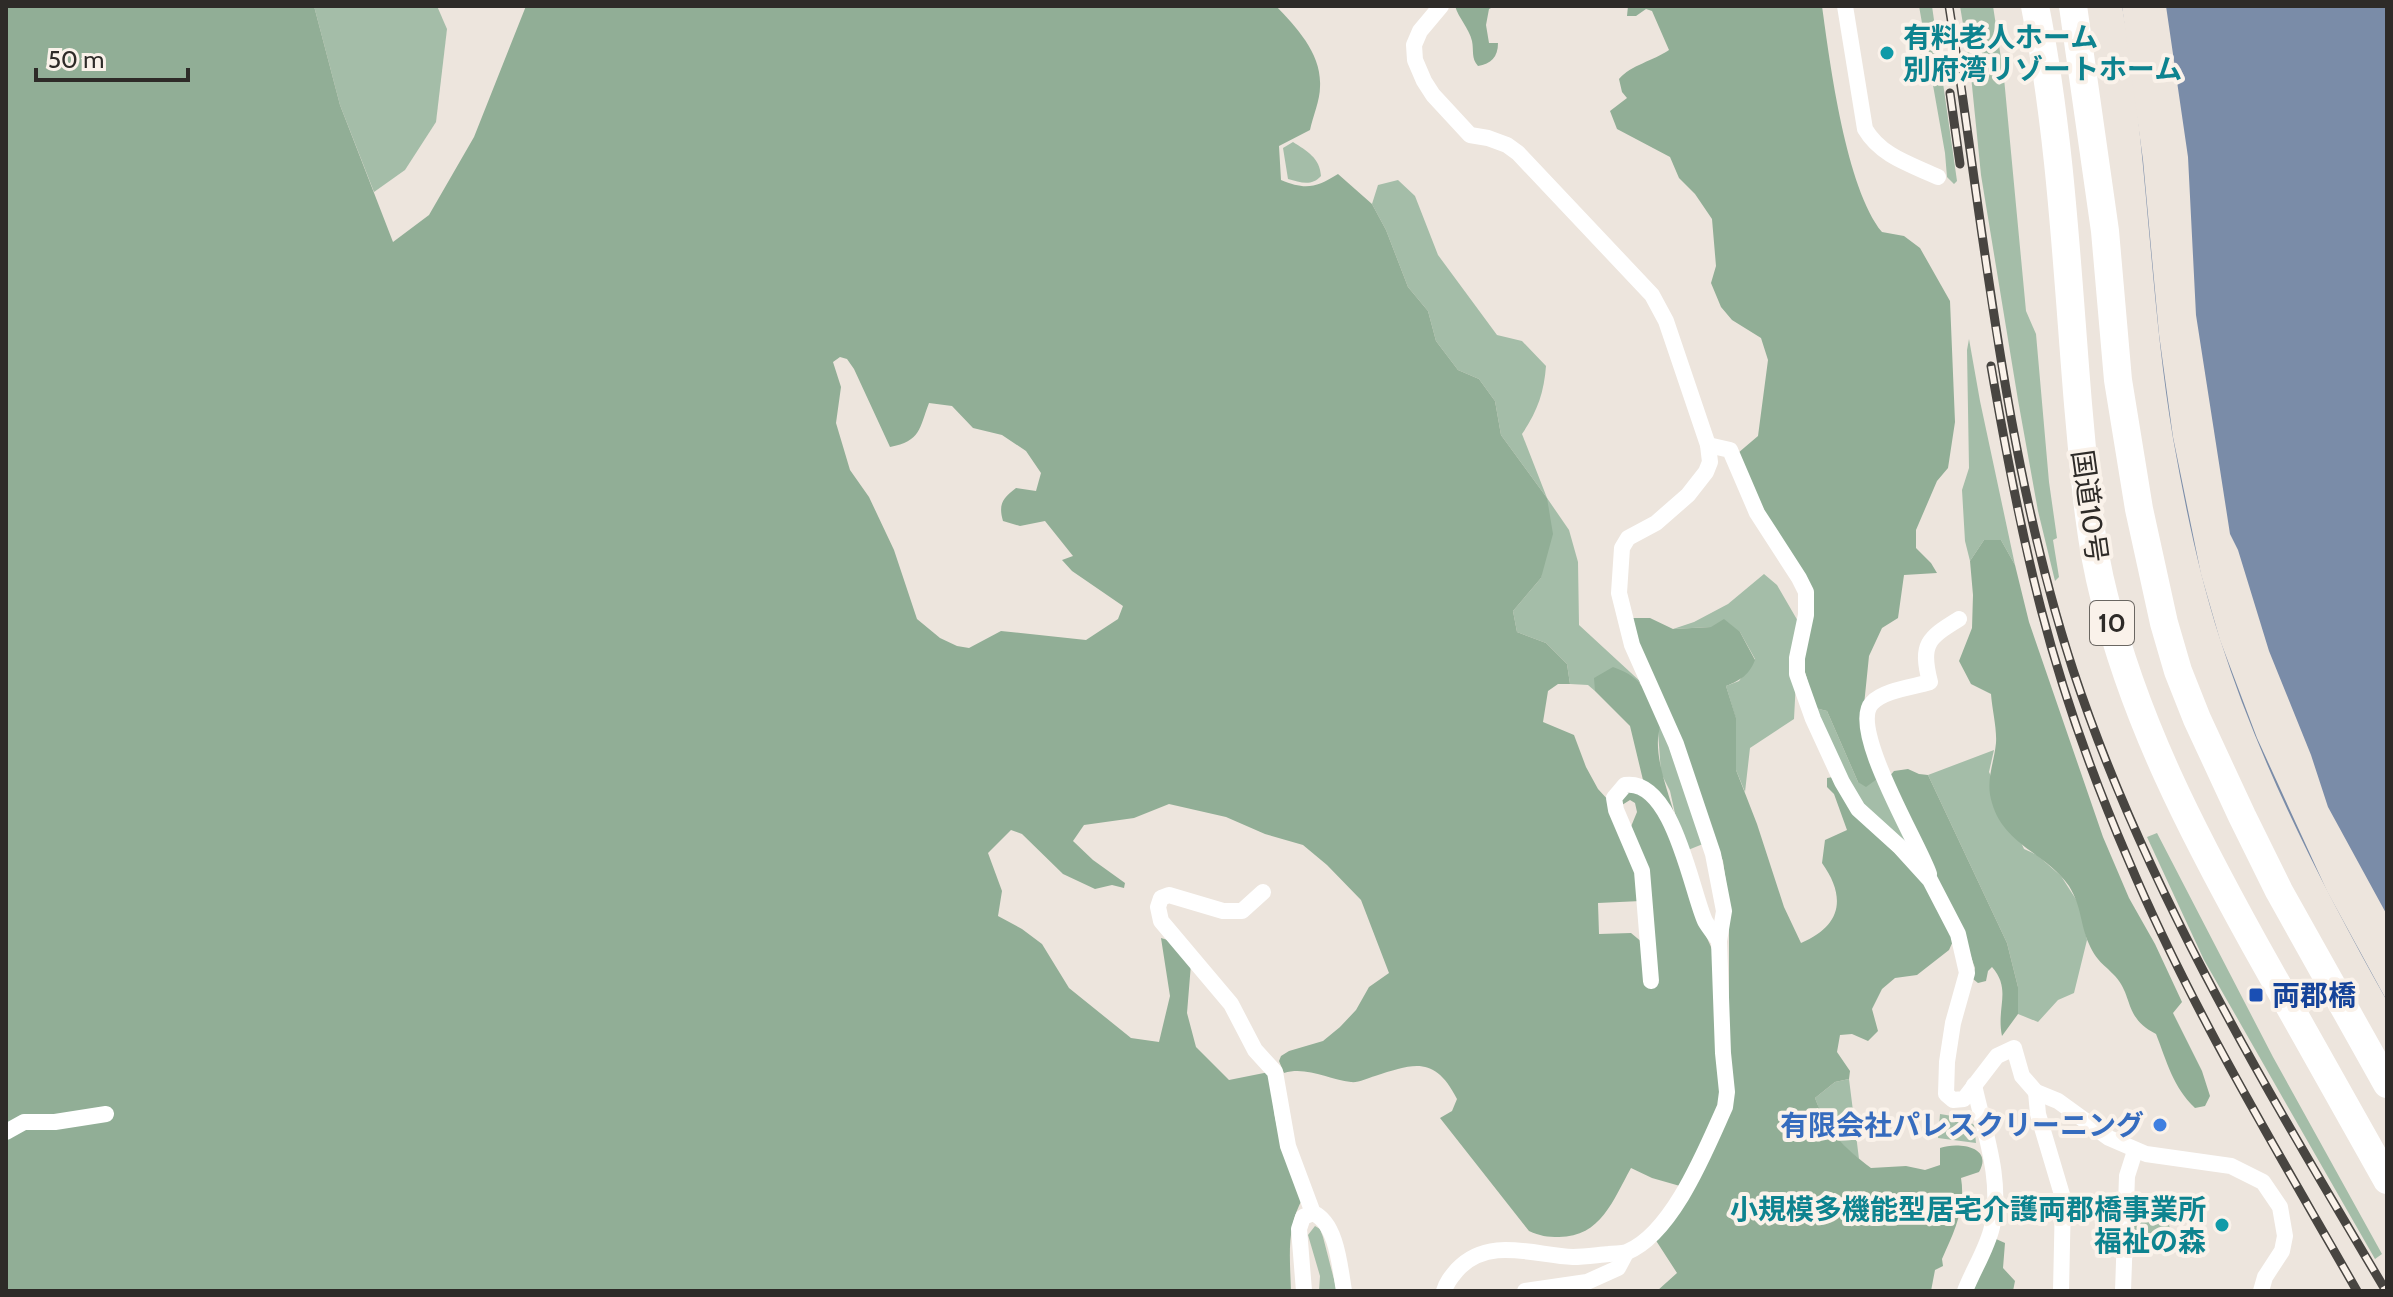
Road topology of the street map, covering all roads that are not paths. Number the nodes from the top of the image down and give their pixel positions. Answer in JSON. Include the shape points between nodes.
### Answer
{"nodes":[{"id":1,"x":1441,"y":6,"type":"edge"},
{"id":2,"x":1845,"y":6,"type":"edge"},
{"id":3,"x":2035,"y":6,"type":"edge"},
{"id":4,"x":2073,"y":6,"type":"edge"},
{"id":5,"x":1938,"y":177,"type":"dead end"},
{"id":6,"x":1708,"y":445,"type":"junction"},
{"id":7,"x":1959,"y":619,"type":"dead end"},
{"id":8,"x":1930,"y":880,"type":"junction"},
{"id":9,"x":1263,"y":892,"type":"dead end"},
{"id":10,"x":1719,"y":941,"type":"junction"},
{"id":11,"x":1651,"y":981,"type":"dead end"},
{"id":12,"x":2387,"y":1084,"type":"edge"},
{"id":13,"x":1974,"y":1085,"type":"junction"},
{"id":14,"x":2036,"y":1092,"type":"junction"},
{"id":15,"x":106,"y":1114,"type":"dead end"},
{"id":16,"x":6,"y":1132,"type":"edge"},
{"id":17,"x":2135,"y":1151,"type":"junction"},
{"id":18,"x":2387,"y":1180,"type":"edge"},
{"id":19,"x":1313,"y":1213,"type":"junction"},
{"id":20,"x":1626,"y":1253,"type":"junction"},
{"id":21,"x":1304,"y":1291,"type":"edge"},
{"id":22,"x":1344,"y":1291,"type":"edge"},
{"id":23,"x":1444,"y":1291,"type":"edge"},
{"id":24,"x":1525,"y":1291,"type":"edge"},
{"id":25,"x":1965,"y":1291,"type":"edge"},
{"id":26,"x":2061,"y":1291,"type":"edge"},
{"id":27,"x":2123,"y":1291,"type":"edge"},
{"id":28,"x":2261,"y":1291,"type":"edge"}],
"edges":[{"from":1,"to":6,"type":"street","via":[[1414,45],[1424,81],[1470,135],[1518,153],[1652,295],[1666,321]]},
{"from":2,"to":5,"type":"street","via":[[1865,129],[1884,152]]},
{"from":3,"to":18,"type":"highway","name":"国道10号","number":"10","via":[[2060,189],[2085,478],[2103,594],[2120,651],[2156,753],[2199,844]]},
{"from":4,"to":12,"type":"highway","name":"国道10号","number":"10","via":[[2105,231],[2118,380],[2164,623],[2197,719],[2242,816]]},
{"from":6,"to":8,"type":"street","via":[[1730,450],[1757,513],[1806,592],[1797,674],[1842,782],[1858,809]]},
{"from":6,"to":10,"type":"street","via":[[1710,462],[1688,495],[1656,523],[1628,538],[1622,548],[1619,593],[1632,645],[1676,744],[1713,854],[1724,911]]},
{"from":7,"to":8,"type":"street","via":[[1932,637],[1925,649],[1930,682],[1883,696],[1868,711],[1887,791]]},
{"from":8,"to":13,"type":"street","via":[[1958,934],[1967,973],[1953,1023],[1946,1094],[1964,1099]]},
{"from":9,"to":19,"type":"street","via":[[1242,911],[1223,911],[1169,895],[1161,898],[1158,913],[1231,1004],[1255,1050],[1275,1072],[1288,1146]]},
{"from":10,"to":11,"type":"street","via":[[1706,922],[1680,839],[1644,786],[1625,785],[1614,798],[1642,871]]},
{"from":10,"to":20,"type":"street","via":[[1725,1107],[1670,1214]]},
{"from":13,"to":14,"type":"street","via":[[1997,1056],[2014,1048],[2022,1076]]},
{"from":13,"to":25,"type":"street","via":[[1995,1181],[1995,1207],[1991,1231]]},
{"from":14,"to":17,"type":"street"},
{"from":14,"to":26,"type":"street","via":[[2063,1198]]},
{"from":15,"to":16,"type":"street","via":[[24,1122]]},
{"from":17,"to":27,"type":"street","via":[[2127,1176]]},
{"from":17,"to":28,"type":"street","via":[[2231,1166],[2263,1182],[2280,1207],[2285,1236]]},
{"from":19,"to":21,"type":"street","via":[[1303,1217],[1299,1229]]},
{"from":19,"to":22,"type":"street","via":[[1328,1227]]},
{"from":20,"to":23,"type":"street","via":[[1574,1257],[1487,1251],[1463,1263]]},
{"from":20,"to":24,"type":"street","via":[[1618,1268],[1587,1282]]}]}
